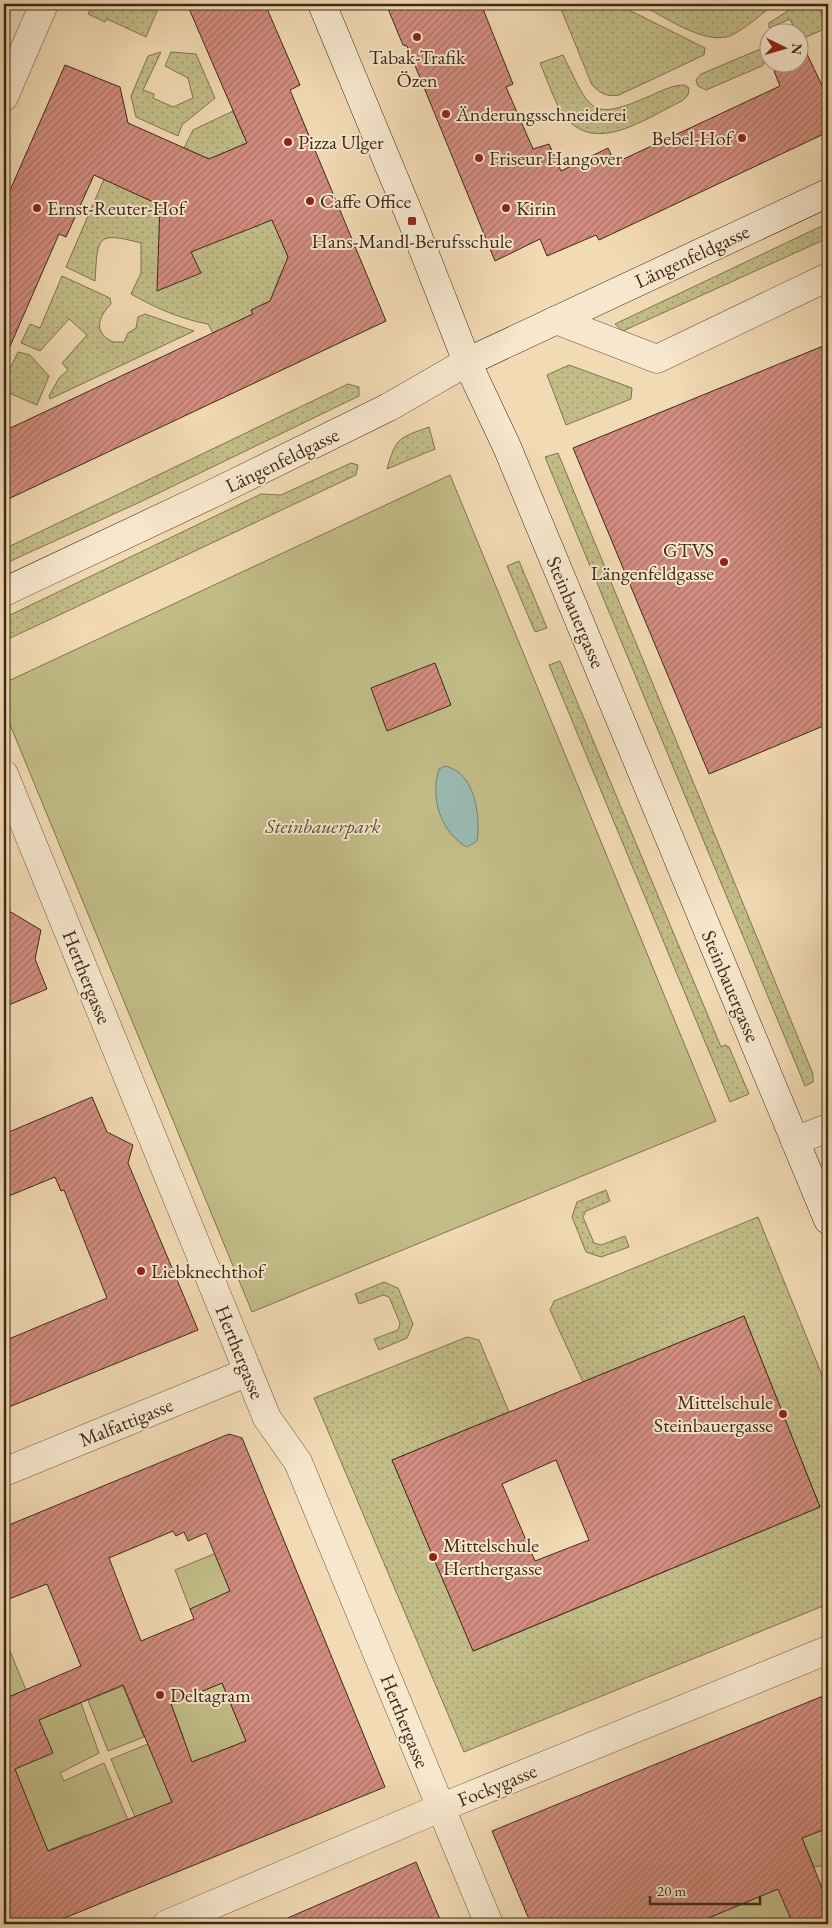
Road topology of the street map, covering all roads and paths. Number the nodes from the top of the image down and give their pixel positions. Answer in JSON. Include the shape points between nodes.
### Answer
{"nodes":[{"id":1,"x":44,"y":4,"type":"edge"},
{"id":2,"x":322,"y":4,"type":"edge"},
{"id":3,"x":4,"y":97,"type":"edge"},
{"id":4,"x":828,"y":193,"type":"edge"},
{"id":5,"x":828,"y":277,"type":"edge"},
{"id":6,"x":556,"y":320,"type":"junction"},
{"id":7,"x":467,"y":362,"type":"junction"},
{"id":8,"x":4,"y":592,"type":"edge"},
{"id":9,"x":4,"y":774,"type":"edge"},
{"id":10,"x":828,"y":1128,"type":"edge"},
{"id":11,"x":795,"y":1141,"type":"junction"},
{"id":12,"x":828,"y":1220,"type":"edge"},
{"id":13,"x":248,"y":1372,"type":"junction"},
{"id":14,"x":4,"y":1472,"type":"edge"},
{"id":15,"x":828,"y":1650,"type":"edge"},
{"id":16,"x":440,"y":1808,"type":"junction"},
{"id":17,"x":167,"y":1924,"type":"edge"},
{"id":18,"x":489,"y":1924,"type":"edge"}],
"edges":[{"from":1,"to":3,"type":"street"},
{"from":2,"to":7,"type":"street","name":"Steinbauergasse"},
{"from":4,"to":6,"type":"street","name":"Längenfeldgasse"},
{"from":5,"to":6,"type":"street","via":[[657,359]]},
{"from":6,"to":7,"type":"street","name":"Längenfeldgasse"},
{"from":7,"to":8,"type":"street","name":"Längenfeldgasse","via":[[389,407]]},
{"from":7,"to":11,"type":"street","name":"Steinbauergasse","via":[[511,456]]},
{"from":9,"to":13,"type":"street","name":"Herthergasse"},
{"from":10,"to":11,"type":"street"},
{"from":11,"to":12,"type":"street","name":"Steinbauergasse"},
{"from":13,"to":14,"type":"street","name":"Malfattigasse"},
{"from":13,"to":16,"type":"street","name":"Herthergasse","via":[[268,1418],[298,1462]]},
{"from":15,"to":16,"type":"street","name":"Fockygasse"},
{"from":16,"to":17,"type":"street","name":"Fockygasse"},
{"from":16,"to":18,"type":"street","name":"Herthergasse"}]}
